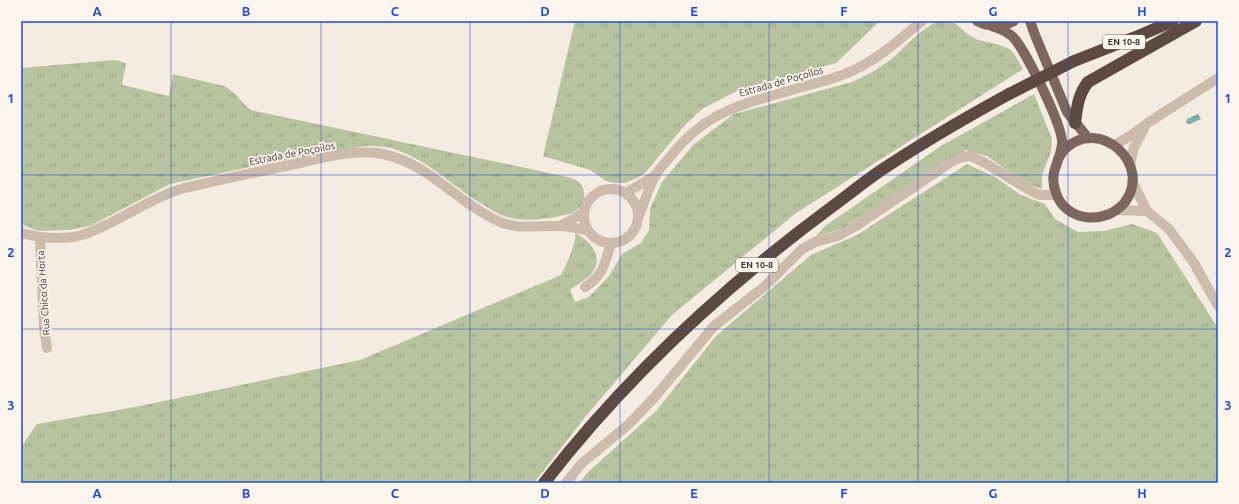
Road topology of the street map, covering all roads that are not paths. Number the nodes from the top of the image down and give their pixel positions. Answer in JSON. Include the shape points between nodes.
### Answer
{"nodes":[{"id":1,"x":922,"y":21,"type":"edge"},
{"id":2,"x":977,"y":21,"type":"edge"},
{"id":3,"x":1014,"y":21,"type":"edge"},
{"id":4,"x":1030,"y":21,"type":"edge"},
{"id":5,"x":1152,"y":21,"type":"edge"},
{"id":6,"x":1173,"y":21,"type":"edge"},
{"id":7,"x":1196,"y":21,"type":"edge"},
{"id":8,"x":992,"y":26,"type":"junction"},
{"id":9,"x":1074,"y":61,"type":"junction"},
{"id":10,"x":1218,"y":78,"type":"edge"},
{"id":11,"x":1149,"y":122,"type":"junction"},
{"id":12,"x":1075,"y":123,"type":"junction"},
{"id":13,"x":1088,"y":138,"type":"junction"},
{"id":14,"x":1115,"y":145,"type":"junction"},
{"id":15,"x":1058,"y":159,"type":"junction"},
{"id":16,"x":1130,"y":164,"type":"junction"},
{"id":17,"x":656,"y":175,"type":"junction"},
{"id":18,"x":1132,"y":181,"type":"junction"},
{"id":19,"x":626,"y":193,"type":"junction"},
{"id":20,"x":1056,"y":195,"type":"junction"},
{"id":21,"x":1118,"y":210,"type":"junction"},
{"id":22,"x":1147,"y":211,"type":"junction"},
{"id":23,"x":583,"y":213,"type":"junction"},
{"id":24,"x":638,"y":218,"type":"junction"},
{"id":25,"x":560,"y":226,"type":"junction"},
{"id":26,"x":587,"y":230,"type":"junction"},
{"id":27,"x":21,"y":233,"type":"edge"},
{"id":28,"x":40,"y":238,"type":"junction"},
{"id":29,"x":611,"y":243,"type":"junction"},
{"id":30,"x":585,"y":287,"type":"dead end"},
{"id":31,"x":1218,"y":306,"type":"edge"},
{"id":32,"x":47,"y":348,"type":"dead end"},
{"id":33,"x":544,"y":483,"type":"edge"},
{"id":34,"x":566,"y":483,"type":"edge"}],
"edges":[{"from":1,"to":17,"type":"street","name":"Estrada de Poçoilos","via":[[892,46],[855,70],[745,103],[709,119],[677,149]]},
{"from":2,"to":8,"type":"main road"},
{"from":3,"to":8,"type":"main road"},
{"from":4,"to":12,"type":"main road","via":[[1067,112]]},
{"from":5,"to":9,"type":"highway","number":"EN 10-8"},
{"from":6,"to":9,"type":"highway","number":"EN 10-8"},
{"from":7,"to":12,"type":"highway","via":[[1088,82],[1078,100]]},
{"from":8,"to":15,"type":"main road","via":[[1012,36],[1027,57],[1060,128],[1062,144]]},
{"from":9,"to":33,"type":"highway","number":"EN 10-8","bridge":true,"via":[[964,119],[880,172],[795,234],[664,348],[610,405]]},
{"from":10,"to":11,"type":"street"},
{"from":11,"to":14,"type":"street"},
{"from":11,"to":16,"type":"street","via":[[1134,147]]},
{"from":12,"to":13,"type":"main road"},
{"from":13,"to":14,"type":"main road","via":[[1098,138]]},
{"from":13,"to":15,"type":"main road","via":[[1065,149]]},
{"from":14,"to":16,"type":"main road"},
{"from":15,"to":20,"type":"main road","via":[[1053,171]]},
{"from":16,"to":18,"type":"main road"},
{"from":17,"to":19,"type":"street","name":"Estrada de Poçoilos"},
{"from":17,"to":24,"type":"street","name":"Estrada de Poçoilos"},
{"from":18,"to":21,"type":"main road","via":[[1128,196]]},
{"from":18,"to":22,"type":"street"},
{"from":19,"to":23,"type":"street","via":[[612,188],[598,191],[586,204]]},
{"from":19,"to":24,"type":"street","via":[[637,207]]},
{"from":20,"to":21,"type":"main road","via":[[1072,213],[1083,217],[1107,216]]},
{"from":20,"to":34,"type":"street","via":[[1032,191],[971,156],[951,162],[856,226],[838,236],[815,242],[802,250],[764,287],[714,326],[654,398],[629,424],[581,464]]},
{"from":21,"to":22,"type":"street"},
{"from":22,"to":31,"type":"street","via":[[1169,229],[1183,246]]},
{"from":23,"to":25,"type":"street","name":"Estrada de Poçoilos"},
{"from":23,"to":26,"type":"street"},
{"from":24,"to":29,"type":"street","name":"Estrada de Poçoilos","via":[[637,225],[629,236]]},
{"from":25,"to":26,"type":"street","name":"Estrada de Poçoilos"},
{"from":25,"to":28,"type":"street","name":"Estrada de Poçoilos","via":[[518,226],[501,222],[411,164],[371,152],[322,158],[184,188],[79,236]]},
{"from":26,"to":29,"type":"street","name":"Estrada de Poçoilos","via":[[597,240]]},
{"from":27,"to":28,"type":"street","name":"Estrada de Poçoilos"},
{"from":28,"to":32,"type":"street","name":"Rua Chico da Horta"},
{"from":29,"to":30,"type":"street","via":[[603,269],[594,281]]}]}
